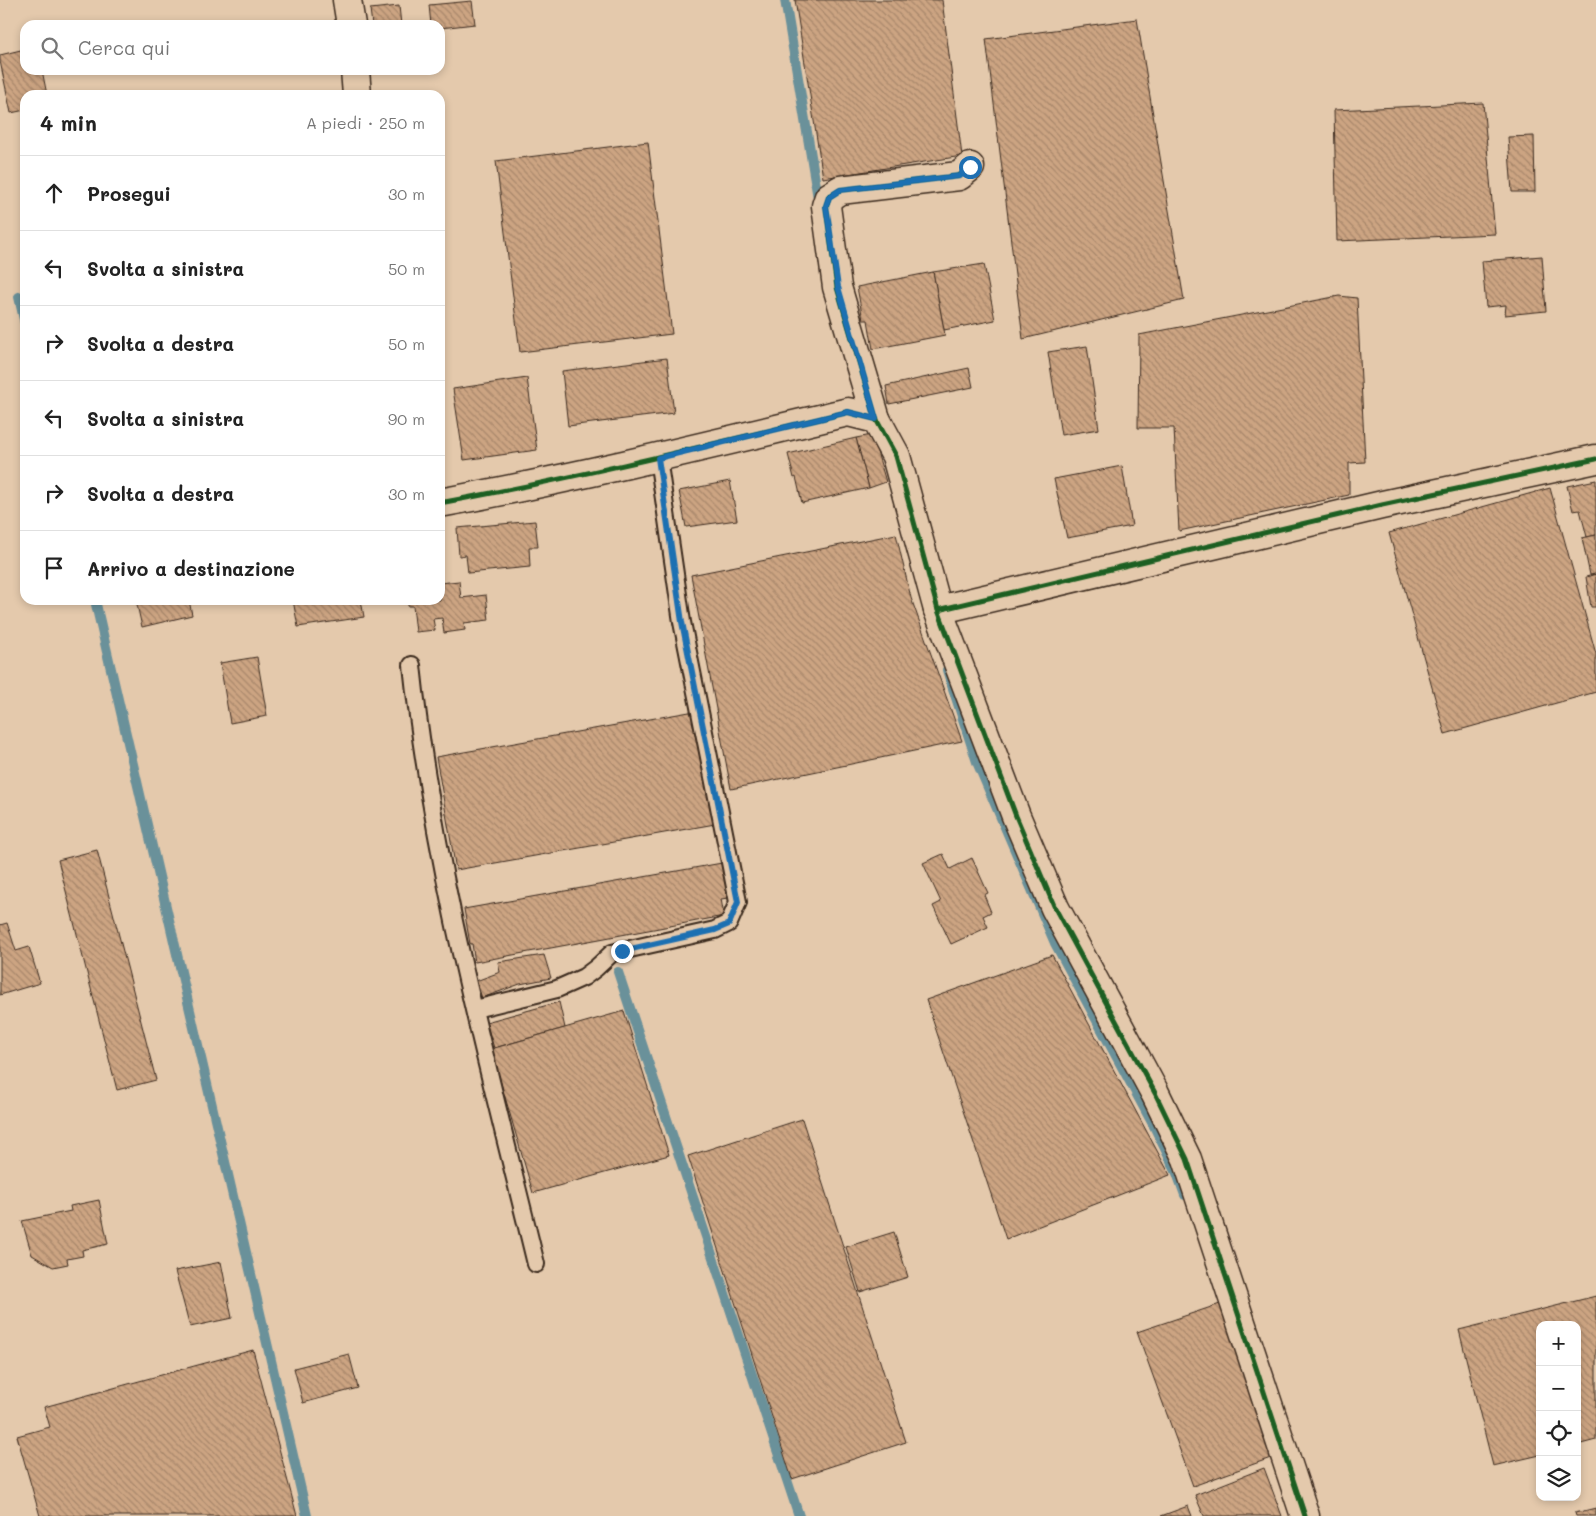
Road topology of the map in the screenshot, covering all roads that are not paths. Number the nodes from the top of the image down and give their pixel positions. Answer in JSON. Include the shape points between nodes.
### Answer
{"nodes":[{"id":1,"x":347,"y":0,"type":"edge"},
{"id":2,"x":351,"y":20,"type":"edge"},
{"id":3,"x":356,"y":75,"type":"edge"},
{"id":4,"x":358,"y":90,"type":"edge"},
{"id":5,"x":970,"y":167,"type":"dead end"},
{"id":6,"x":876,"y":419,"type":"junction"},
{"id":7,"x":658,"y":458,"type":"junction"},
{"id":8,"x":1596,"y":459,"type":"edge"},
{"id":9,"x":445,"y":502,"type":"edge"},
{"id":10,"x":938,"y":610,"type":"junction"},
{"id":11,"x":412,"y":665,"type":"dead end"},
{"id":12,"x":475,"y":1009,"type":"junction"},
{"id":13,"x":536,"y":1264,"type":"dead end"},
{"id":14,"x":1305,"y":1516,"type":"edge"}],
"edges":[{"from":1,"to":2,"type":"street"},
{"from":3,"to":4,"type":"street"},
{"from":5,"to":6,"type":"street","via":[[960,176],[840,190],[829,197],[826,206],[838,287]]},
{"from":6,"to":7,"type":"street","via":[[848,412]]},
{"from":6,"to":10,"type":"street","via":[[896,456]]},
{"from":7,"to":9,"type":"street"},
{"from":7,"to":12,"type":"lane","via":[[682,622],[738,902],[729,924],[715,930],[612,953],[584,977],[557,989]]},
{"from":8,"to":10,"type":"street"},
{"from":10,"to":14,"type":"street","via":[[1016,816],[1055,908],[1187,1159]]},
{"from":11,"to":12,"type":"lane","via":[[427,785]]},
{"from":12,"to":13,"type":"lane"}]}
